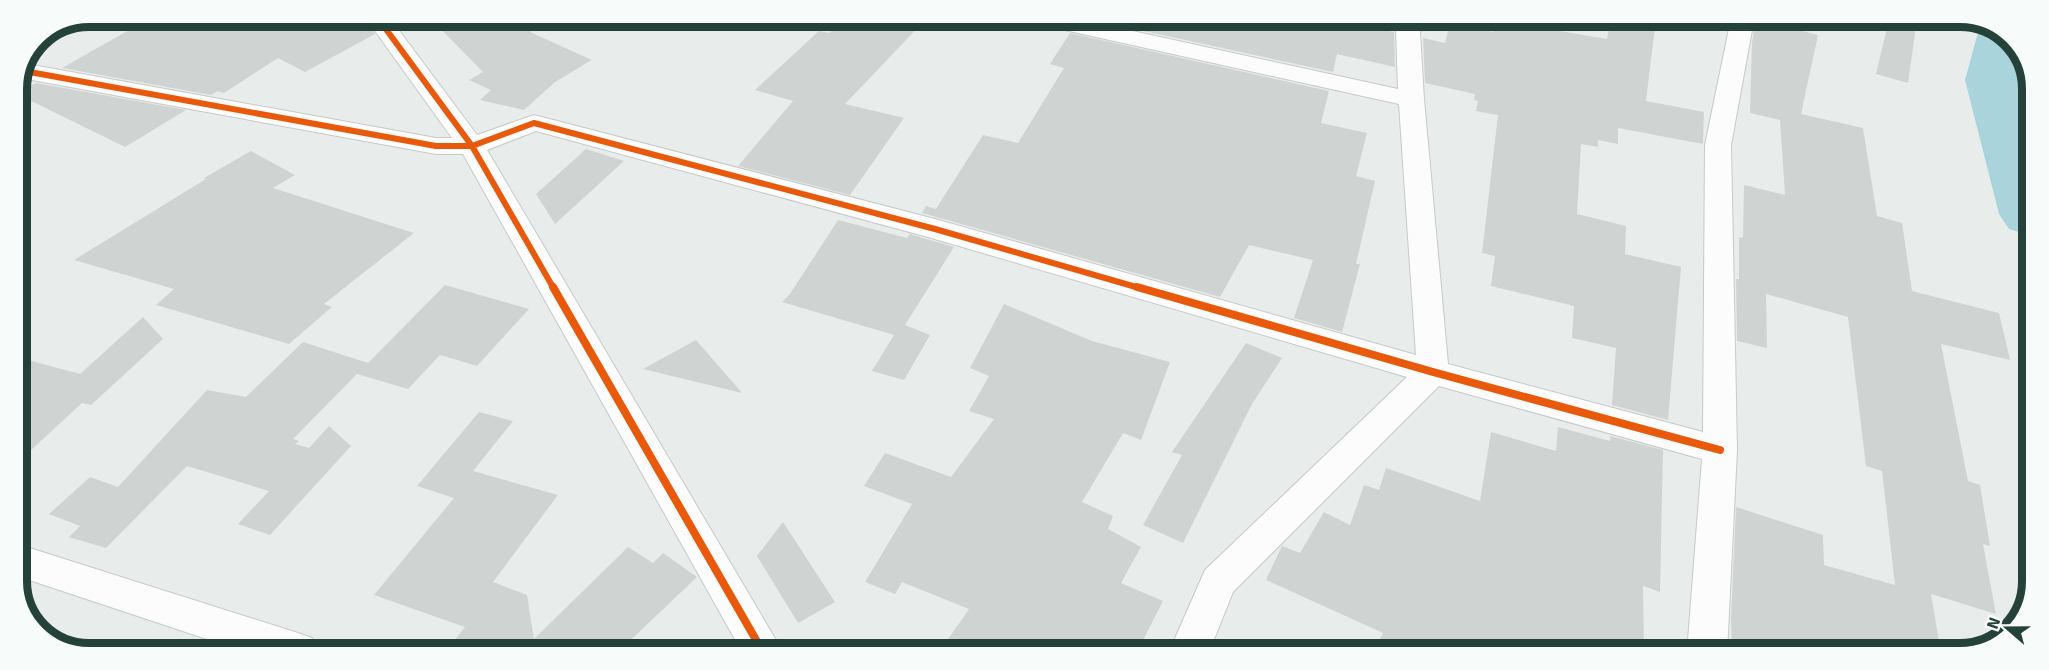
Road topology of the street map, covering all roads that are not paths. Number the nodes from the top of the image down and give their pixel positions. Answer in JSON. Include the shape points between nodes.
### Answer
{"nodes":[{"id":1,"x":384,"y":27,"type":"edge"},
{"id":2,"x":1083,"y":27,"type":"edge"},
{"id":3,"x":1411,"y":27,"type":"edge"},
{"id":4,"x":1741,"y":27,"type":"edge"},
{"id":5,"x":30,"y":72,"type":"edge"},
{"id":6,"x":1411,"y":99,"type":"junction"},
{"id":7,"x":472,"y":146,"type":"junction"},
{"id":8,"x":1434,"y":372,"type":"junction"},
{"id":9,"x":1720,"y":450,"type":"junction"},
{"id":10,"x":27,"y":563,"type":"edge"},
{"id":11,"x":273,"y":643,"type":"edge"},
{"id":12,"x":758,"y":643,"type":"edge"},
{"id":13,"x":1193,"y":643,"type":"edge"},
{"id":14,"x":1708,"y":643,"type":"edge"}],
"edges":[{"from":1,"to":7,"type":"street"},
{"from":2,"to":6,"type":"street"},
{"from":3,"to":6,"type":"street","via":[[1408,30]]},
{"from":4,"to":9,"type":"street","via":[[1718,145]]},
{"from":5,"to":7,"type":"street","via":[[436,146]]},
{"from":6,"to":8,"type":"street"},
{"from":7,"to":8,"type":"street","via":[[534,123],[935,229]]},
{"from":7,"to":12,"type":"street"},
{"from":8,"to":9,"type":"street"},
{"from":8,"to":13,"type":"street","via":[[1218,582]]},
{"from":9,"to":14,"type":"street"},
{"from":10,"to":11,"type":"street"}]}
